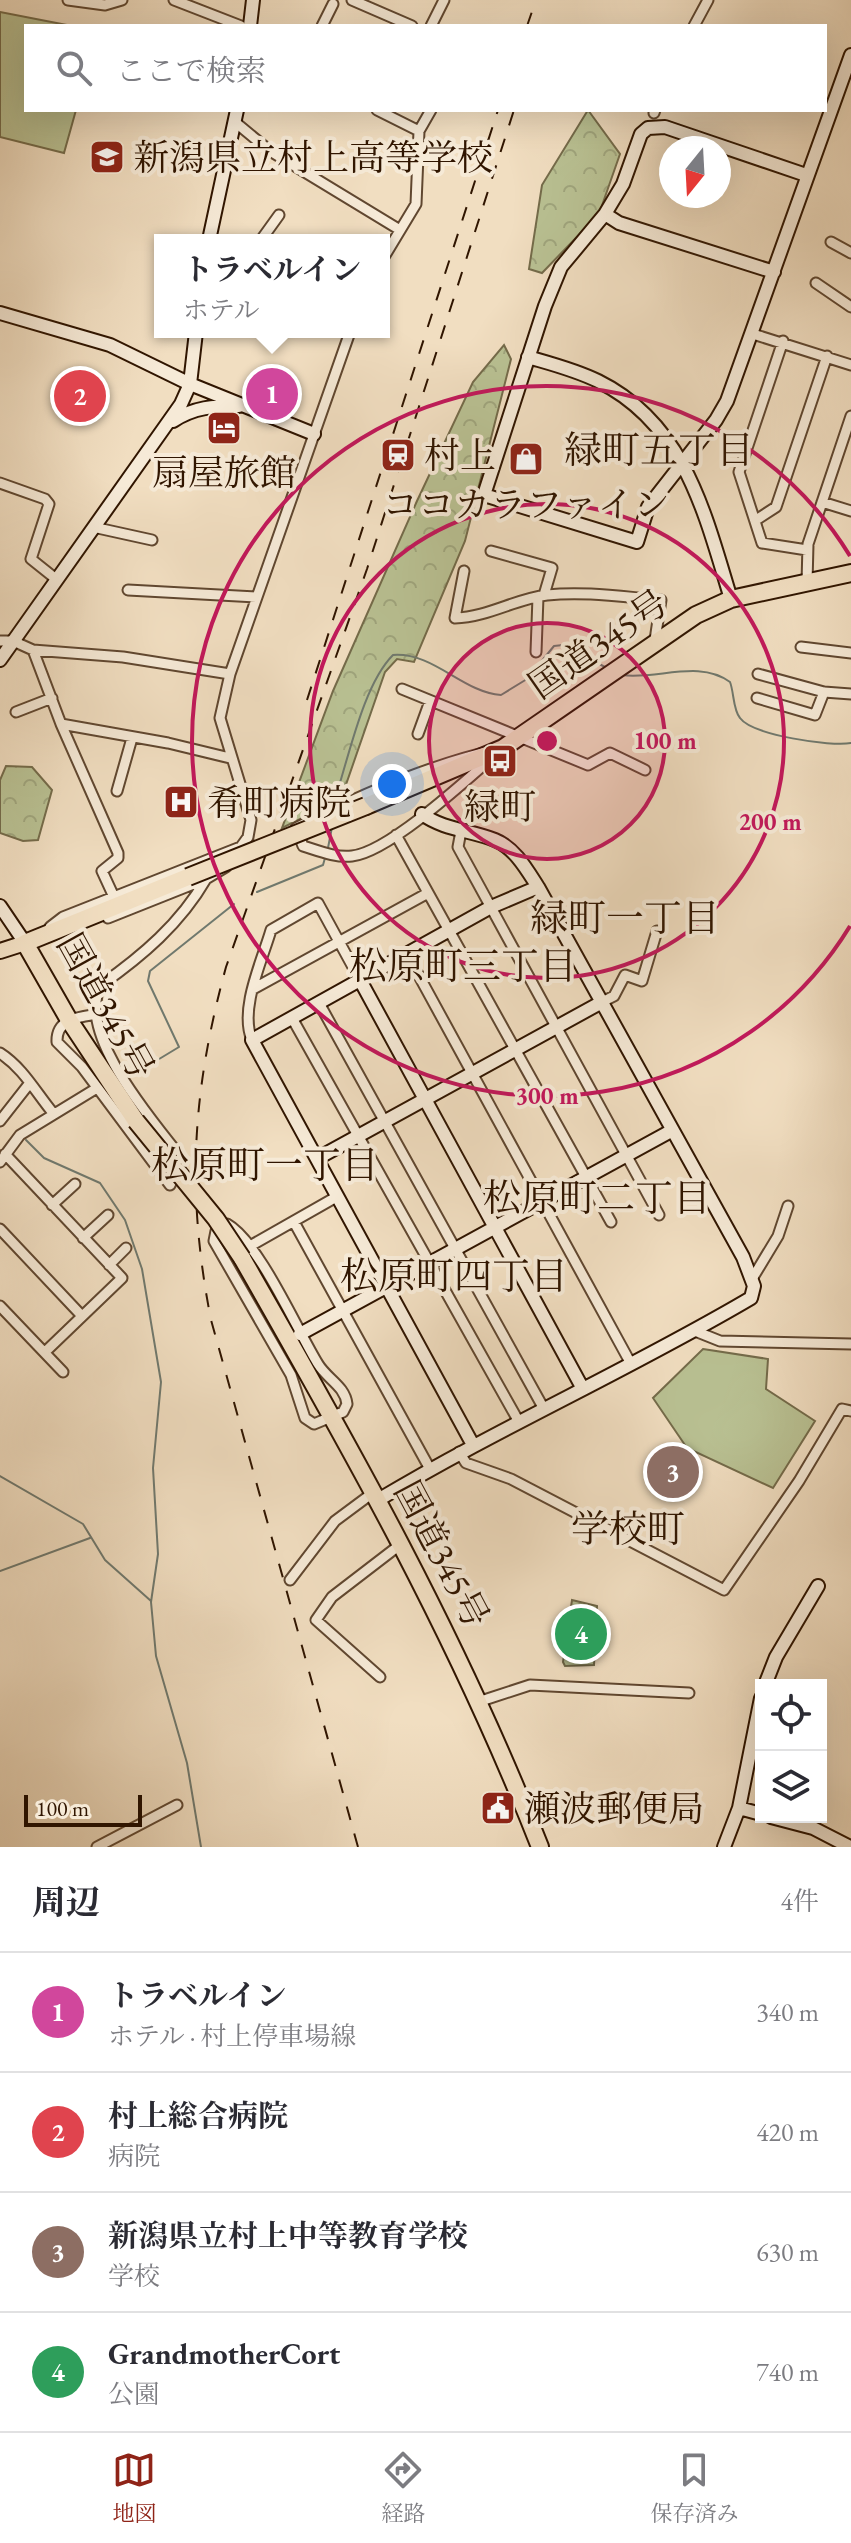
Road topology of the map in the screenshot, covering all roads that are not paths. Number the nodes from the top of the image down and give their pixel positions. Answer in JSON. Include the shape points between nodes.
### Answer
{"nodes":[{"id":1,"x":68,"y":0,"type":"edge"},
{"id":2,"x":122,"y":0,"type":"edge"},
{"id":3,"x":174,"y":0,"type":"edge"},
{"id":4,"x":352,"y":0,"type":"edge"},
{"id":5,"x":444,"y":0,"type":"edge"},
{"id":6,"x":708,"y":0,"type":"edge"},
{"id":7,"x":250,"y":1,"type":"edge"},
{"id":8,"x":333,"y":4,"type":"dead end"},
{"id":9,"x":247,"y":24,"type":"edge"},
{"id":10,"x":250,"y":24,"type":"edge"},
{"id":11,"x":323,"y":24,"type":"edge"},
{"id":12,"x":407,"y":24,"type":"edge"},
{"id":13,"x":432,"y":24,"type":"edge"},
{"id":14,"x":695,"y":24,"type":"edge"},
{"id":15,"x":851,"y":55,"type":"edge"},
{"id":16,"x":382,"y":112,"type":"edge"},
{"id":17,"x":430,"y":112,"type":"edge"},
{"id":18,"x":236,"y":116,"type":"edge"},
{"id":19,"x":419,"y":131,"type":"junction"},
{"id":20,"x":806,"y":175,"type":"junction"},
{"id":21,"x":605,"y":214,"type":"junction"},
{"id":22,"x":279,"y":215,"type":"dead end"},
{"id":23,"x":400,"y":230,"type":"junction"},
{"id":24,"x":210,"y":234,"type":"edge"},
{"id":25,"x":265,"y":234,"type":"edge"},
{"id":26,"x":831,"y":242,"type":"dead end"},
{"id":27,"x":390,"y":247,"type":"edge"},
{"id":28,"x":851,"y":253,"type":"edge"},
{"id":29,"x":774,"y":272,"type":"junction"},
{"id":30,"x":816,"y":283,"type":"dead end"},
{"id":31,"x":851,"y":307,"type":"edge"},
{"id":32,"x":0,"y":313,"type":"edge"},
{"id":33,"x":753,"y":334,"type":"junction"},
{"id":34,"x":195,"y":338,"type":"edge"},
{"id":35,"x":348,"y":338,"type":"edge"},
{"id":36,"x":783,"y":341,"type":"junction"},
{"id":37,"x":827,"y":356,"type":"junction"},
{"id":38,"x":528,"y":357,"type":"junction"},
{"id":39,"x":851,"y":365,"type":"edge"},
{"id":40,"x":190,"y":384,"type":"junction"},
{"id":41,"x":246,"y":406,"type":"junction"},
{"id":42,"x":851,"y":416,"type":"edge"},
{"id":43,"x":164,"y":427,"type":"junction"},
{"id":44,"x":849,"y":428,"type":"edge"},
{"id":45,"x":314,"y":434,"type":"junction"},
{"id":46,"x":685,"y":462,"type":"junction"},
{"id":47,"x":0,"y":483,"type":"edge"},
{"id":48,"x":822,"y":502,"type":"junction"},
{"id":49,"x":851,"y":511,"type":"edge"},
{"id":50,"x":756,"y":520,"type":"junction"},
{"id":51,"x":93,"y":527,"type":"junction"},
{"id":52,"x":152,"y":540,"type":"dead end"},
{"id":53,"x":807,"y":550,"type":"junction"},
{"id":54,"x":491,"y":551,"type":"dead end"},
{"id":55,"x":464,"y":571,"type":"dead end"},
{"id":56,"x":851,"y":573,"type":"edge"},
{"id":57,"x":56,"y":579,"type":"junction"},
{"id":58,"x":807,"y":583,"type":"junction"},
{"id":59,"x":128,"y":590,"type":"dead end"},
{"id":60,"x":541,"y":596,"type":"junction"},
{"id":61,"x":257,"y":597,"type":"junction"},
{"id":62,"x":731,"y":599,"type":"junction"},
{"id":63,"x":655,"y":640,"type":"junction"},
{"id":64,"x":6,"y":641,"type":"edge"},
{"id":65,"x":801,"y":647,"type":"dead end"},
{"id":66,"x":33,"y":650,"type":"junction"},
{"id":67,"x":536,"y":652,"type":"dead end"},
{"id":68,"x":851,"y":653,"type":"edge"},
{"id":69,"x":0,"y":660,"type":"edge"},
{"id":70,"x":230,"y":674,"type":"junction"},
{"id":71,"x":758,"y":674,"type":"dead end"},
{"id":72,"x":402,"y":689,"type":"dead end"},
{"id":73,"x":824,"y":692,"type":"junction"},
{"id":74,"x":851,"y":694,"type":"edge"},
{"id":75,"x":52,"y":698,"type":"junction"},
{"id":76,"x":757,"y":698,"type":"dead end"},
{"id":77,"x":430,"y":701,"type":"junction"},
{"id":78,"x":16,"y":712,"type":"dead end"},
{"id":79,"x":61,"y":724,"type":"junction"},
{"id":80,"x":418,"y":734,"type":"dead end"},
{"id":81,"x":132,"y":738,"type":"junction"},
{"id":82,"x":519,"y":738,"type":"junction"},
{"id":83,"x":503,"y":748,"type":"junction"},
{"id":84,"x":230,"y":758,"type":"junction"},
{"id":85,"x":645,"y":770,"type":"dead end"},
{"id":86,"x":117,"y":791,"type":"dead end"},
{"id":87,"x":422,"y":814,"type":"junction"},
{"id":88,"x":461,"y":831,"type":"junction"},
{"id":89,"x":396,"y":835,"type":"junction"},
{"id":90,"x":241,"y":846,"type":"junction"},
{"id":91,"x":206,"y":879,"type":"junction"},
{"id":92,"x":538,"y":887,"type":"junction"},
{"id":93,"x":428,"y":893,"type":"junction"},
{"id":94,"x":114,"y":897,"type":"junction"},
{"id":95,"x":0,"y":906,"type":"edge"},
{"id":96,"x":491,"y":907,"type":"junction"},
{"id":97,"x":450,"y":931,"type":"junction"},
{"id":98,"x":657,"y":931,"type":"dead end"},
{"id":99,"x":32,"y":939,"type":"junction"},
{"id":100,"x":339,"y":942,"type":"junction"},
{"id":101,"x":0,"y":951,"type":"edge"},
{"id":102,"x":407,"y":954,"type":"junction"},
{"id":103,"x":360,"y":980,"type":"junction"},
{"id":104,"x":253,"y":989,"type":"junction"},
{"id":105,"x":602,"y":1002,"type":"junction"},
{"id":106,"x":319,"y":1003,"type":"junction"},
{"id":107,"x":98,"y":1014,"type":"junction"},
{"id":108,"x":292,"y":1018,"type":"junction"},
{"id":109,"x":69,"y":1020,"type":"junction"},
{"id":110,"x":556,"y":1027,"type":"junction"},
{"id":111,"x":252,"y":1040,"type":"junction"},
{"id":112,"x":515,"y":1050,"type":"junction"},
{"id":113,"x":1,"y":1055,"type":"edge"},
{"id":114,"x":472,"y":1073,"type":"junction"},
{"id":115,"x":29,"y":1084,"type":"junction"},
{"id":116,"x":97,"y":1088,"type":"junction"},
{"id":117,"x":426,"y":1099,"type":"junction"},
{"id":118,"x":53,"y":1113,"type":"junction"},
{"id":119,"x":0,"y":1121,"type":"edge"},
{"id":120,"x":385,"y":1121,"type":"junction"},
{"id":121,"x":671,"y":1131,"type":"junction"},
{"id":122,"x":358,"y":1136,"type":"junction"},
{"id":123,"x":626,"y":1156,"type":"junction"},
{"id":124,"x":2,"y":1158,"type":"edge"},
{"id":125,"x":318,"y":1158,"type":"junction"},
{"id":126,"x":586,"y":1177,"type":"junction"},
{"id":127,"x":75,"y":1184,"type":"dead end"},
{"id":128,"x":338,"y":1196,"type":"junction"},
{"id":129,"x":544,"y":1200,"type":"junction"},
{"id":130,"x":52,"y":1205,"type":"junction"},
{"id":131,"x":788,"y":1206,"type":"dead end"},
{"id":132,"x":108,"y":1215,"type":"dead end"},
{"id":133,"x":659,"y":1215,"type":"dead end"},
{"id":134,"x":294,"y":1222,"type":"junction"},
{"id":135,"x":611,"y":1222,"type":"dead end"},
{"id":136,"x":496,"y":1227,"type":"junction"},
{"id":137,"x":0,"y":1229,"type":"edge"},
{"id":138,"x":83,"y":1238,"type":"junction"},
{"id":139,"x":126,"y":1248,"type":"dead end"},
{"id":140,"x":455,"y":1249,"type":"junction"},
{"id":141,"x":246,"y":1252,"type":"junction"},
{"id":142,"x":430,"y":1263,"type":"junction"},
{"id":143,"x":109,"y":1265,"type":"junction"},
{"id":144,"x":752,"y":1279,"type":"junction"},
{"id":145,"x":387,"y":1287,"type":"junction"},
{"id":146,"x":0,"y":1306,"type":"edge"},
{"id":147,"x":344,"y":1310,"type":"junction"},
{"id":148,"x":82,"y":1316,"type":"junction"},
{"id":149,"x":695,"y":1331,"type":"junction"},
{"id":150,"x":300,"y":1334,"type":"junction"},
{"id":151,"x":851,"y":1344,"type":"edge"},
{"id":152,"x":45,"y":1352,"type":"junction"},
{"id":153,"x":630,"y":1362,"type":"junction"},
{"id":154,"x":63,"y":1372,"type":"dead end"},
{"id":155,"x":583,"y":1389,"type":"junction"},
{"id":156,"x":544,"y":1409,"type":"junction"},
{"id":157,"x":851,"y":1411,"type":"edge"},
{"id":158,"x":333,"y":1417,"type":"junction"},
{"id":159,"x":519,"y":1422,"type":"junction"},
{"id":160,"x":473,"y":1445,"type":"junction"},
{"id":161,"x":459,"y":1452,"type":"junction"},
{"id":162,"x":430,"y":1469,"type":"junction"},
{"id":163,"x":376,"y":1496,"type":"junction"},
{"id":164,"x":403,"y":1543,"type":"junction"},
{"id":165,"x":290,"y":1580,"type":"dead end"},
{"id":166,"x":818,"y":1586,"type":"dead end"},
{"id":167,"x":380,"y":1677,"type":"dead end"},
{"id":168,"x":767,"y":1679,"type":"edge"},
{"id":169,"x":689,"y":1693,"type":"dead end"},
{"id":170,"x":481,"y":1701,"type":"junction"},
{"id":171,"x":755,"y":1728,"type":"edge"},
{"id":172,"x":177,"y":1805,"type":"dead end"},
{"id":173,"x":739,"y":1808,"type":"junction"},
{"id":174,"x":755,"y":1812,"type":"edge"},
{"id":175,"x":794,"y":1823,"type":"edge"},
{"id":176,"x":97,"y":1847,"type":"edge"},
{"id":177,"x":540,"y":1847,"type":"edge"},
{"id":178,"x":724,"y":1847,"type":"edge"},
{"id":179,"x":850,"y":1847,"type":"edge"}],
"edges":[{"from":1,"to":2,"type":"street","via":[[105,5]]},
{"from":3,"to":9,"type":"street"},
{"from":4,"to":12,"type":"street"},
{"from":5,"to":13,"type":"street"},
{"from":6,"to":14,"type":"street"},
{"from":7,"to":10,"type":"street"},
{"from":8,"to":11,"type":"street"},
{"from":15,"to":20,"type":"street"},
{"from":16,"to":19,"type":"street"},
{"from":17,"to":19,"type":"street"},
{"from":18,"to":23,"type":"street","via":[[270,151]]},
{"from":18,"to":24,"type":"street"},
{"from":19,"to":23,"type":"street","via":[[416,204]]},
{"from":20,"to":21,"type":"street","via":[[657,126],[641,134],[623,184]]},
{"from":20,"to":29,"type":"street"},
{"from":21,"to":29,"type":"street"},
{"from":21,"to":38,"type":"street","via":[[561,267]]},
{"from":22,"to":25,"type":"street"},
{"from":23,"to":27,"type":"street"},
{"from":26,"to":28,"type":"street"},
{"from":29,"to":33,"type":"street"},
{"from":30,"to":31,"type":"street"},
{"from":32,"to":40,"type":"street","via":[[110,345]]},
{"from":33,"to":36,"type":"street"},
{"from":33,"to":46,"type":"street","via":[[727,401]]},
{"from":34,"to":40,"type":"street"},
{"from":35,"to":45,"type":"street"},
{"from":36,"to":37,"type":"street"},
{"from":36,"to":50,"type":"street","via":[[739,472]]},
{"from":37,"to":39,"type":"street"},
{"from":37,"to":50,"type":"street","via":[[776,507]]},
{"from":38,"to":46,"type":"street","via":[[617,392],[663,432]]},
{"from":38,"to":46,"type":"street","via":[[484,495],[637,542],[648,507]]},
{"from":40,"to":41,"type":"street"},
{"from":40,"to":43,"type":"street"},
{"from":41,"to":43,"type":"street","via":[[187,412]]},
{"from":41,"to":45,"type":"street"},
{"from":42,"to":44,"type":"street"},
{"from":43,"to":51,"type":"street"},
{"from":44,"to":48,"type":"street"},
{"from":45,"to":61,"type":"street"},
{"from":46,"to":62,"type":"street"},
{"from":47,"to":57,"type":"street","via":[[49,504],[31,559]]},
{"from":48,"to":49,"type":"street"},
{"from":48,"to":53,"type":"street"},
{"from":50,"to":53,"type":"street","via":[[762,543]]},
{"from":51,"to":52,"type":"street"},
{"from":51,"to":57,"type":"street"},
{"from":53,"to":58,"type":"street"},
{"from":54,"to":60,"type":"street","via":[[552,568]]},
{"from":55,"to":60,"type":"street","via":[[455,618],[478,617]]},
{"from":56,"to":58,"type":"highway","name":"国道345号"},
{"from":57,"to":64,"type":"street"},
{"from":58,"to":62,"type":"highway","name":"国道345号"},
{"from":59,"to":61,"type":"street"},
{"from":60,"to":63,"type":"street","via":[[661,600]]},
{"from":60,"to":67,"type":"street"},
{"from":61,"to":70,"type":"street"},
{"from":62,"to":63,"type":"highway","name":"国道345号"},
{"from":63,"to":82,"type":"highway","name":"国道345号"},
{"from":64,"to":66,"type":"street"},
{"from":64,"to":69,"type":"street"},
{"from":65,"to":68,"type":"street"},
{"from":66,"to":70,"type":"street"},
{"from":66,"to":75,"type":"street"},
{"from":70,"to":84,"type":"street","via":[[220,718]]},
{"from":71,"to":73,"type":"street"},
{"from":72,"to":77,"type":"street"},
{"from":73,"to":74,"type":"street"},
{"from":73,"to":76,"type":"street","via":[[815,715]]},
{"from":75,"to":78,"type":"street"},
{"from":75,"to":79,"type":"street"},
{"from":77,"to":80,"type":"street"},
{"from":77,"to":82,"type":"street"},
{"from":79,"to":81,"type":"street"},
{"from":79,"to":94,"type":"street","via":[[118,853],[102,871]]},
{"from":81,"to":84,"type":"street"},
{"from":81,"to":86,"type":"street"},
{"from":82,"to":83,"type":"highway","name":"国道345号"},
{"from":82,"to":85,"type":"street","via":[[588,765],[610,753]]},
{"from":83,"to":87,"type":"street"},
{"from":83,"to":89,"type":"street","via":[[459,758],[296,828],[303,846],[351,856]]},
{"from":83,"to":99,"type":"highway","name":"国道345号","bridge":true},
{"from":84,"to":90,"type":"street","via":[[251,820]]},
{"from":87,"to":88,"type":"street"},
{"from":87,"to":89,"type":"street"},
{"from":88,"to":92,"type":"street","via":[[498,840],[518,856]]},
{"from":88,"to":96,"type":"street","via":[[458,847]]},
{"from":89,"to":93,"type":"street"},
{"from":90,"to":91,"type":"street","via":[[222,871]]},
{"from":90,"to":94,"type":"street"},
{"from":91,"to":99,"type":"street","via":[[70,933]]},
{"from":91,"to":107,"type":"street","via":[[188,908],[149,949],[99,987]]},
{"from":92,"to":96,"type":"street"},
{"from":92,"to":105,"type":"street"},
{"from":93,"to":97,"type":"street"},
{"from":93,"to":100,"type":"street"},
{"from":94,"to":99,"type":"street","via":[[63,917]]},
{"from":95,"to":99,"type":"street"},
{"from":96,"to":97,"type":"street"},
{"from":96,"to":110,"type":"street"},
{"from":97,"to":102,"type":"street"},
{"from":97,"to":112,"type":"street"},
{"from":98,"to":105,"type":"street","via":[[642,981],[625,975],[614,996]]},
{"from":99,"to":101,"type":"main road"},
{"from":99,"to":109,"type":"highway","name":"国道345号"},
{"from":100,"to":103,"type":"street"},
{"from":100,"to":104,"type":"street"},
{"from":100,"to":104,"type":"street","via":[[318,903],[271,930]]},
{"from":102,"to":103,"type":"street"},
{"from":102,"to":114,"type":"street"},
{"from":103,"to":106,"type":"street"},
{"from":103,"to":117,"type":"street"},
{"from":104,"to":111,"type":"street","via":[[248,1029]]},
{"from":105,"to":110,"type":"street"},
{"from":105,"to":121,"type":"street"},
{"from":106,"to":108,"type":"street"},
{"from":106,"to":120,"type":"street"},
{"from":107,"to":109,"type":"street"},
{"from":107,"to":116,"type":"street","via":[[108,1056],[179,1155],[170,1185]]},
{"from":108,"to":111,"type":"street"},
{"from":108,"to":122,"type":"street"},
{"from":109,"to":116,"type":"street","via":[[57,1042]]},
{"from":109,"to":141,"type":"highway","name":"国道345号","bridge":true,"via":[[136,1121]]},
{"from":110,"to":112,"type":"street"},
{"from":110,"to":123,"type":"street"},
{"from":111,"to":125,"type":"street"},
{"from":112,"to":114,"type":"street"},
{"from":112,"to":126,"type":"street"},
{"from":113,"to":115,"type":"street","via":[[23,1069]]},
{"from":114,"to":117,"type":"street"},
{"from":114,"to":129,"type":"street"},
{"from":115,"to":118,"type":"street"},
{"from":115,"to":119,"type":"street"},
{"from":116,"to":118,"type":"street"},
{"from":117,"to":120,"type":"street"},
{"from":117,"to":136,"type":"street"},
{"from":118,"to":124,"type":"street","via":[[20,1135]]},
{"from":120,"to":122,"type":"street"},
{"from":120,"to":140,"type":"street"},
{"from":121,"to":123,"type":"street"},
{"from":121,"to":144,"type":"street"},
{"from":122,"to":125,"type":"street"},
{"from":122,"to":142,"type":"street"},
{"from":123,"to":126,"type":"street"},
{"from":123,"to":133,"type":"street"},
{"from":124,"to":130,"type":"street"},
{"from":125,"to":128,"type":"street"},
{"from":126,"to":129,"type":"street"},
{"from":126,"to":135,"type":"street"},
{"from":127,"to":130,"type":"street"},
{"from":128,"to":134,"type":"street"},
{"from":128,"to":145,"type":"street"},
{"from":129,"to":136,"type":"street"},
{"from":129,"to":153,"type":"street"},
{"from":130,"to":138,"type":"street"},
{"from":131,"to":144,"type":"street","via":[[778,1236]]},
{"from":132,"to":138,"type":"street"},
{"from":134,"to":141,"type":"street"},
{"from":134,"to":147,"type":"street"},
{"from":136,"to":140,"type":"street"},
{"from":136,"to":155,"type":"street"},
{"from":137,"to":148,"type":"street"},
{"from":138,"to":143,"type":"street"},
{"from":139,"to":143,"type":"street"},
{"from":140,"to":142,"type":"street"},
{"from":140,"to":156,"type":"street"},
{"from":141,"to":150,"type":"street"},
{"from":141,"to":158,"type":"highway","name":"国道345号"},
{"from":141,"to":158,"type":"street","via":[[229,1224],[214,1234],[291,1375],[305,1418],[314,1424]]},
{"from":142,"to":145,"type":"street"},
{"from":142,"to":159,"type":"street"},
{"from":143,"to":148,"type":"street","via":[[122,1278]]},
{"from":144,"to":149,"type":"street","via":[[751,1298]]},
{"from":145,"to":147,"type":"street"},
{"from":145,"to":160,"type":"street"},
{"from":146,"to":152,"type":"street"},
{"from":147,"to":150,"type":"street"},
{"from":147,"to":162,"type":"street"},
{"from":148,"to":152,"type":"street"},
{"from":149,"to":151,"type":"street","via":[[720,1341]]},
{"from":149,"to":153,"type":"street"},
{"from":150,"to":158,"type":"street","via":[[320,1368],[346,1396],[346,1407]]},
{"from":152,"to":154,"type":"street"},
{"from":153,"to":155,"type":"street"},
{"from":155,"to":156,"type":"street"},
{"from":156,"to":159,"type":"street"},
{"from":157,"to":161,"type":"street","via":[[842,1409],[724,1590],[511,1479],[466,1463]]},
{"from":158,"to":163,"type":"highway","name":"国道345号"},
{"from":159,"to":160,"type":"street"},
{"from":160,"to":161,"type":"street"},
{"from":161,"to":162,"type":"street"},
{"from":162,"to":163,"type":"street"},
{"from":163,"to":164,"type":"highway","name":"国道345号"},
{"from":163,"to":165,"type":"street","via":[[335,1521]]},
{"from":164,"to":167,"type":"street","via":[[332,1597],[316,1620]]},
{"from":164,"to":170,"type":"highway","name":"国道345号"},
{"from":166,"to":168,"type":"street"},
{"from":169,"to":170,"type":"street","via":[[530,1685]]},
{"from":170,"to":177,"type":"highway","name":"国道345号"},
{"from":171,"to":173,"type":"street"},
{"from":172,"to":176,"type":"street"},
{"from":173,"to":174,"type":"street"},
{"from":173,"to":178,"type":"street"},
{"from":175,"to":179,"type":"street"}]}
